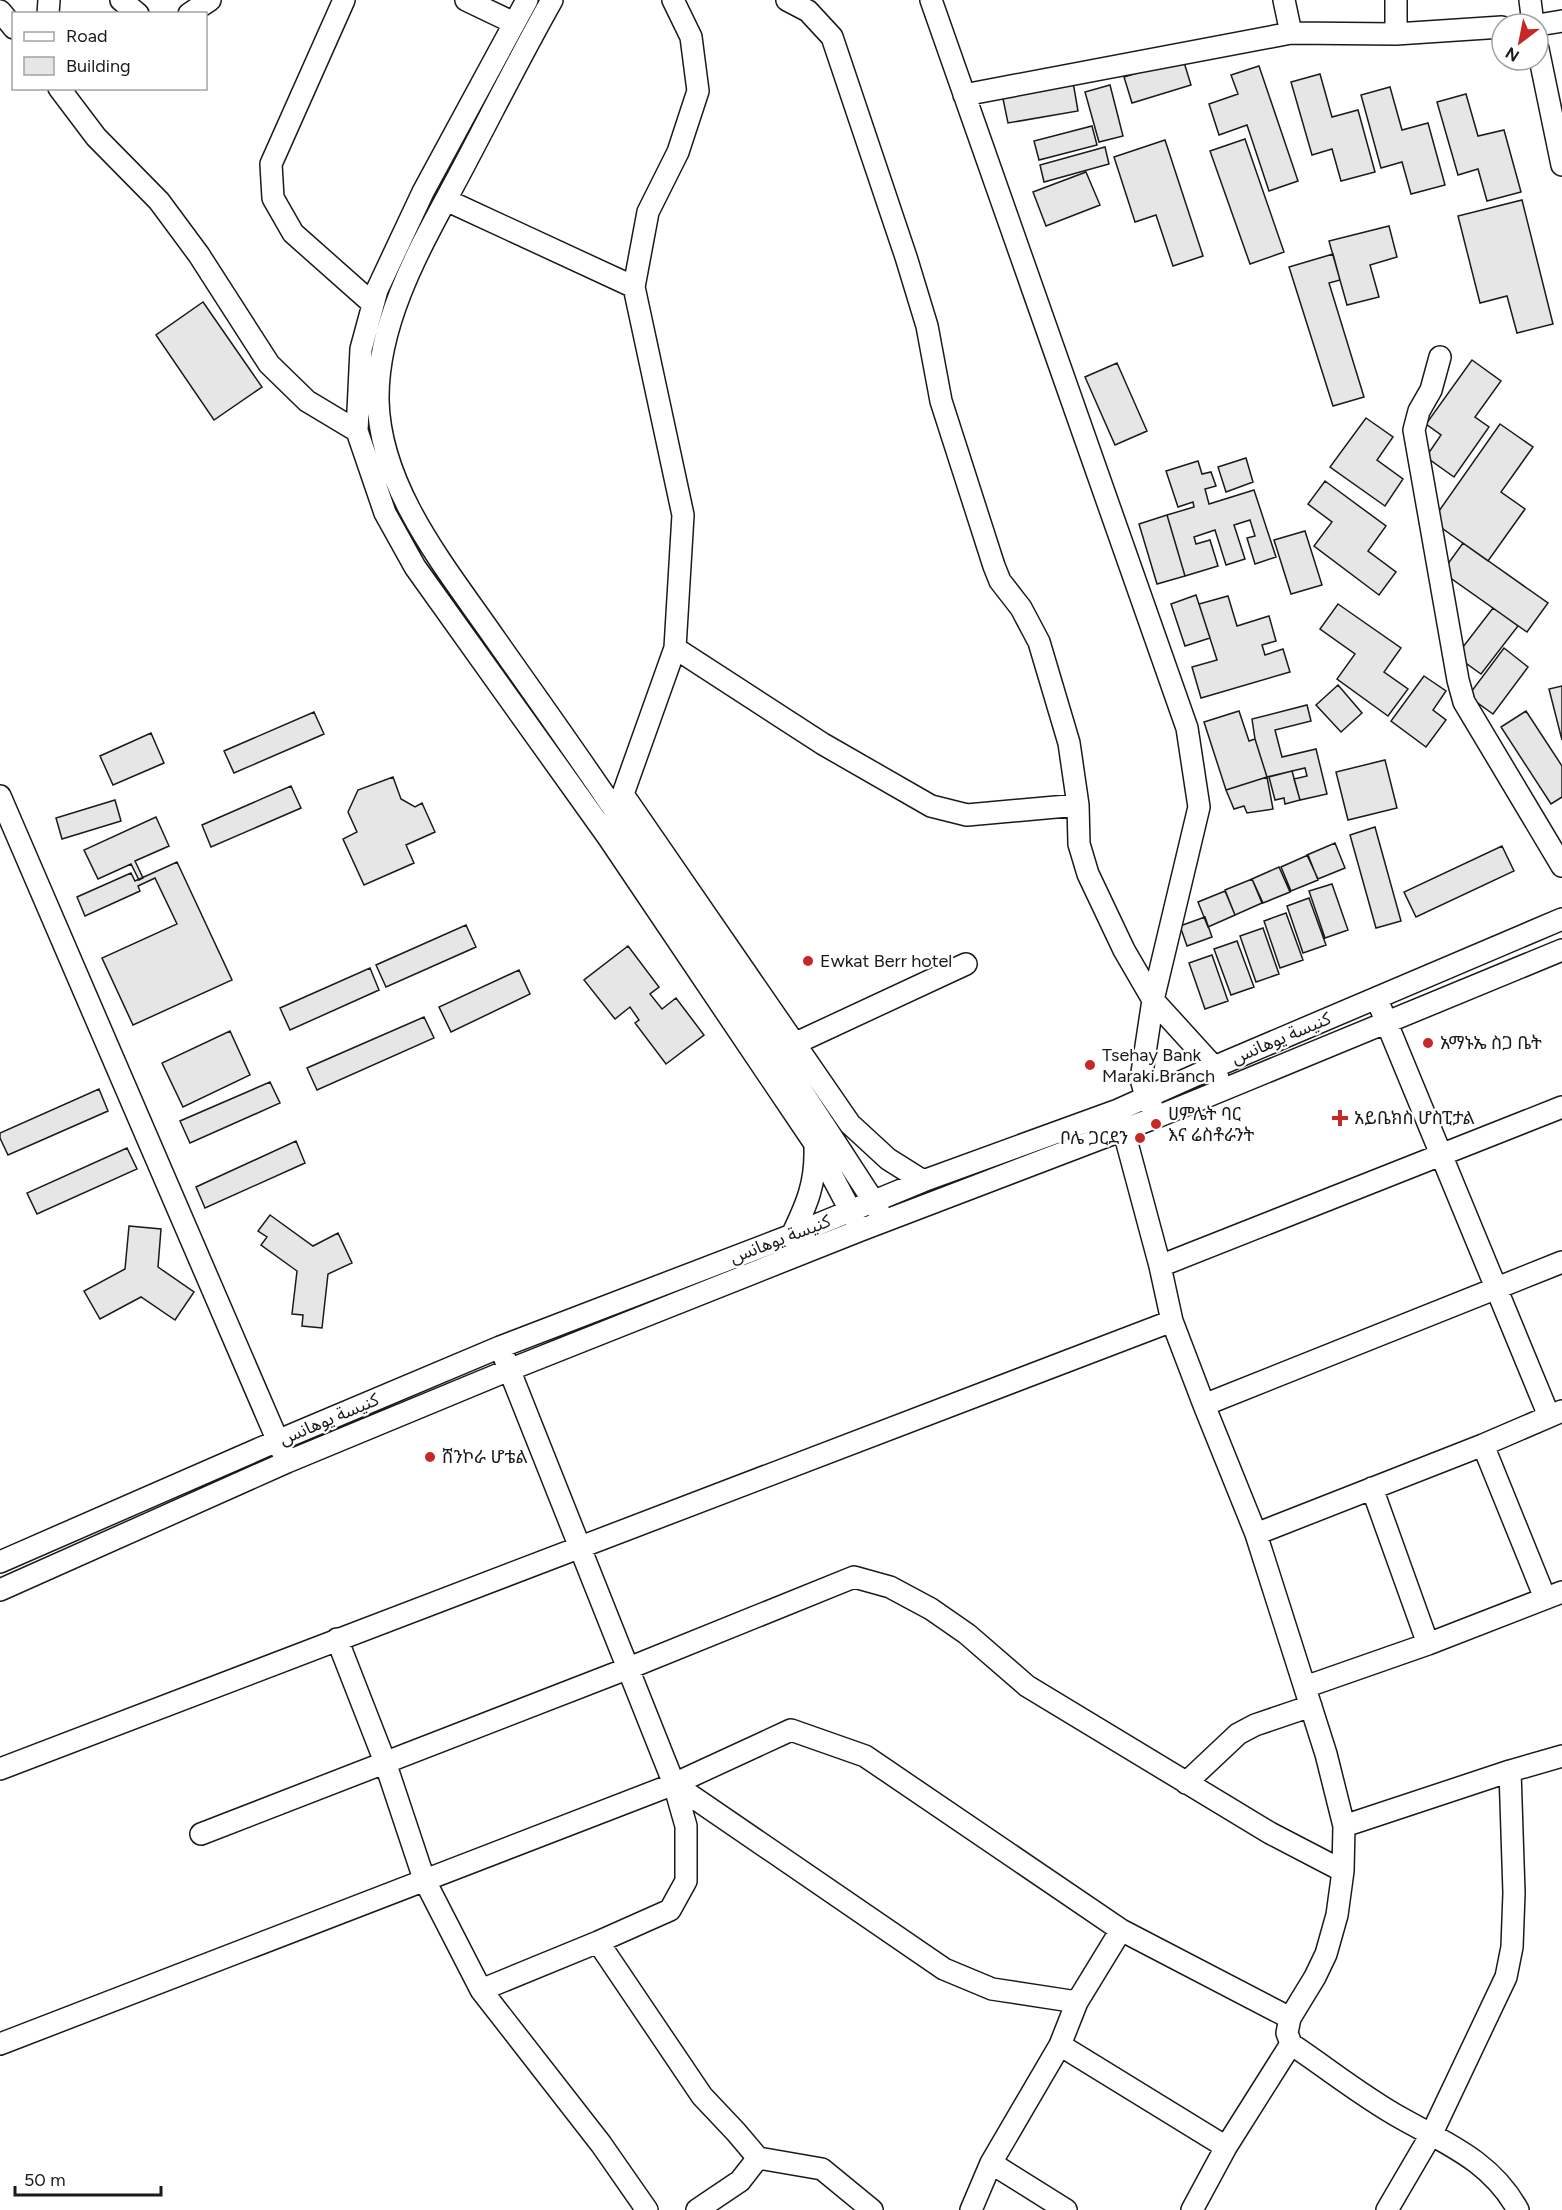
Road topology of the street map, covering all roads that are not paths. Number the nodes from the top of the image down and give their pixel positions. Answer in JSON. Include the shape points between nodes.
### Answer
{"nodes":[{"id":1,"x":121,"y":0,"type":"edge"},
{"id":2,"x":210,"y":0,"type":"edge"},
{"id":3,"x":344,"y":0,"type":"edge"},
{"id":4,"x":465,"y":0,"type":"edge"},
{"id":5,"x":527,"y":0,"type":"edge"},
{"id":6,"x":552,"y":0,"type":"edge"},
{"id":7,"x":673,"y":0,"type":"edge"},
{"id":8,"x":787,"y":0,"type":"edge"},
{"id":9,"x":931,"y":0,"type":"edge"},
{"id":10,"x":1284,"y":0,"type":"edge"},
{"id":11,"x":1396,"y":0,"type":"edge"},
{"id":12,"x":0,"y":11,"type":"edge"},
{"id":13,"x":136,"y":12,"type":"edge"},
{"id":14,"x":192,"y":12,"type":"edge"},
{"id":15,"x":514,"y":23,"type":"junction"},
{"id":16,"x":12,"y":26,"type":"edge"},
{"id":17,"x":1490,"y":28,"type":"edge"},
{"id":18,"x":1291,"y":33,"type":"junction"},
{"id":19,"x":1396,"y":34,"type":"junction"},
{"id":20,"x":1543,"y":72,"type":"edge"},
{"id":21,"x":61,"y":90,"type":"edge"},
{"id":22,"x":964,"y":94,"type":"junction"},
{"id":23,"x":1561,"y":152,"type":"edge"},
{"id":24,"x":446,"y":200,"type":"junction"},
{"id":25,"x":634,"y":287,"type":"junction"},
{"id":26,"x":373,"y":304,"type":"junction"},
{"id":27,"x":1440,"y":357,"type":"dead end"},
{"id":28,"x":357,"y":431,"type":"junction"},
{"id":29,"x":675,"y":648,"type":"junction"},
{"id":30,"x":0,"y":796,"type":"edge"},
{"id":31,"x":620,"y":804,"type":"junction"},
{"id":32,"x":1078,"y":806,"type":"junction"},
{"id":33,"x":608,"y":837,"type":"junction"},
{"id":34,"x":1562,"y":867,"type":"edge"},
{"id":35,"x":1562,"y":919,"type":"edge"},
{"id":36,"x":1562,"y":950,"type":"edge"},
{"id":37,"x":1486,"y":952,"type":"junction"},
{"id":38,"x":966,"y":964,"type":"dead end"},
{"id":39,"x":1497,"y":978,"type":"junction"},
{"id":40,"x":1377,"y":998,"type":"junction"},
{"id":41,"x":1153,"y":1000,"type":"junction"},
{"id":42,"x":1386,"y":1021,"type":"junction"},
{"id":43,"x":794,"y":1044,"type":"junction"},
{"id":44,"x":1214,"y":1067,"type":"junction"},
{"id":45,"x":1223,"y":1090,"type":"junction"},
{"id":46,"x":1146,"y":1097,"type":"junction"},
{"id":47,"x":1562,"y":1107,"type":"edge"},
{"id":48,"x":1118,"y":1110,"type":"junction"},
{"id":49,"x":1157,"y":1117,"type":"junction"},
{"id":50,"x":1125,"y":1130,"type":"junction"},
{"id":51,"x":814,"y":1144,"type":"junction"},
{"id":52,"x":1442,"y":1153,"type":"junction"},
{"id":53,"x":923,"y":1181,"type":"junction"},
{"id":54,"x":874,"y":1202,"type":"junction"},
{"id":55,"x":851,"y":1211,"type":"junction"},
{"id":56,"x":884,"y":1222,"type":"junction"},
{"id":57,"x":861,"y":1230,"type":"junction"},
{"id":58,"x":792,"y":1235,"type":"junction"},
{"id":59,"x":1562,"y":1262,"type":"edge"},
{"id":60,"x":1160,"y":1266,"type":"junction"},
{"id":61,"x":1495,"y":1288,"type":"junction"},
{"id":62,"x":1172,"y":1321,"type":"junction"},
{"id":63,"x":500,"y":1347,"type":"junction"},
{"id":64,"x":509,"y":1370,"type":"junction"},
{"id":65,"x":1204,"y":1405,"type":"junction"},
{"id":66,"x":1555,"y":1414,"type":"edge"},
{"id":67,"x":277,"y":1441,"type":"junction"},
{"id":68,"x":1483,"y":1445,"type":"junction"},
{"id":69,"x":287,"y":1462,"type":"junction"},
{"id":70,"x":1372,"y":1488,"type":"junction"},
{"id":71,"x":1256,"y":1534,"type":"junction"},
{"id":72,"x":580,"y":1548,"type":"junction"},
{"id":73,"x":0,"y":1562,"type":"edge"},
{"id":74,"x":0,"y":1590,"type":"edge"},
{"id":75,"x":1553,"y":1595,"type":"edge"},
{"id":76,"x":337,"y":1639,"type":"junction"},
{"id":77,"x":1428,"y":1644,"type":"junction"},
{"id":78,"x":629,"y":1668,"type":"junction"},
{"id":79,"x":1308,"y":1696,"type":"junction"},
{"id":80,"x":1562,"y":1756,"type":"edge"},
{"id":81,"x":385,"y":1762,"type":"junction"},
{"id":82,"x":0,"y":1769,"type":"edge"},
{"id":83,"x":1510,"y":1771,"type":"junction"},
{"id":84,"x":1186,"y":1783,"type":"junction"},
{"id":85,"x":675,"y":1784,"type":"junction"},
{"id":86,"x":1344,"y":1826,"type":"junction"},
{"id":87,"x":201,"y":1834,"type":"dead end"},
{"id":88,"x":1343,"y":1871,"type":"junction"},
{"id":89,"x":424,"y":1879,"type":"junction"},
{"id":90,"x":1121,"y":1930,"type":"junction"},
{"id":91,"x":598,"y":1942,"type":"junction"},
{"id":92,"x":481,"y":1990,"type":"junction"},
{"id":93,"x":1077,"y":2002,"type":"junction"},
{"id":94,"x":1290,"y":2018,"type":"junction"},
{"id":95,"x":0,"y":2043,"type":"edge"},
{"id":96,"x":1291,"y":2044,"type":"junction"},
{"id":97,"x":1060,"y":2045,"type":"junction"},
{"id":98,"x":1432,"y":2133,"type":"junction"},
{"id":99,"x":1226,"y":2147,"type":"junction"},
{"id":100,"x":758,"y":2158,"type":"junction"},
{"id":101,"x":991,"y":2163,"type":"junction"},
{"id":102,"x":647,"y":2210,"type":"edge"},
{"id":103,"x":697,"y":2210,"type":"edge"},
{"id":104,"x":872,"y":2210,"type":"edge"},
{"id":105,"x":971,"y":2210,"type":"edge"},
{"id":106,"x":1066,"y":2210,"type":"edge"},
{"id":107,"x":1192,"y":2210,"type":"edge"},
{"id":108,"x":1387,"y":2210,"type":"edge"},
{"id":109,"x":1518,"y":2210,"type":"edge"}],
"edges":[{"from":1,"to":13,"type":"street"},
{"from":2,"to":14,"type":"street"},
{"from":3,"to":26,"type":"street","via":[[271,164],[273,198],[293,233]]},
{"from":4,"to":15,"type":"street"},
{"from":5,"to":15,"type":"street"},
{"from":6,"to":24,"type":"street"},
{"from":7,"to":25,"type":"street","via":[[692,37],[698,91],[678,152],[648,212]]},
{"from":8,"to":32,"type":"street","via":[[808,11],[832,37],[906,257],[927,326],[941,401],[994,566],[1039,642],[1070,743]]},
{"from":9,"to":22,"type":"street"},
{"from":10,"to":18,"type":"street"},
{"from":11,"to":19,"type":"street"},
{"from":12,"to":16,"type":"street"},
{"from":15,"to":26,"type":"street","via":[[423,192]]},
{"from":17,"to":19,"type":"street"},
{"from":18,"to":19,"type":"street"},
{"from":18,"to":22,"type":"street"},
{"from":20,"to":23,"type":"street"},
{"from":21,"to":28,"type":"street","via":[[96,137],[159,201],[200,255],[269,364],[307,401]]},
{"from":22,"to":41,"type":"street","via":[[1187,728],[1199,807]]},
{"from":24,"to":25,"type":"street"},
{"from":24,"to":31,"type":"street","via":[[396,301],[382,353],[378,400],[385,446],[405,502],[437,555]]},
{"from":25,"to":29,"type":"street","via":[[683,515]]},
{"from":26,"to":28,"type":"street","via":[[360,349]]},
{"from":27,"to":34,"type":"street","via":[[1414,430],[1458,680],[1464,702]]},
{"from":28,"to":33,"type":"street","via":[[385,513],[416,567]]},
{"from":29,"to":31,"type":"street"},
{"from":29,"to":32,"type":"street","via":[[823,744],[931,806],[967,814]]},
{"from":30,"to":67,"type":"street"},
{"from":31,"to":33,"type":"street"},
{"from":31,"to":43,"type":"street"},
{"from":31,"to":54,"type":"street"},
{"from":32,"to":41,"type":"street","via":[[1079,844],[1088,874]]},
{"from":33,"to":51,"type":"street"},
{"from":35,"to":37,"type":"street","name":"كنيسة يوهانس"},
{"from":36,"to":39,"type":"street"},
{"from":37,"to":39,"type":"street"},
{"from":37,"to":40,"type":"street","name":"كنيسة يوهانس"},
{"from":38,"to":43,"type":"street"},
{"from":39,"to":42,"type":"street"},
{"from":40,"to":42,"type":"street"},
{"from":40,"to":44,"type":"street","name":"كنيسة يوهانس"},
{"from":41,"to":44,"type":"street"},
{"from":41,"to":46,"type":"street","via":[[1142,1078]]},
{"from":42,"to":45,"type":"street"},
{"from":42,"to":52,"type":"street"},
{"from":43,"to":53,"type":"street","via":[[850,1124],[888,1159]]},
{"from":44,"to":45,"type":"street"},
{"from":44,"to":46,"type":"street","name":"كنيسة يوهانس"},
{"from":45,"to":49,"type":"street"},
{"from":46,"to":48,"type":"street","name":"كنيسة يوهانس"},
{"from":46,"to":49,"type":"street"},
{"from":47,"to":52,"type":"street"},
{"from":48,"to":50,"type":"street"},
{"from":48,"to":53,"type":"street","name":"كنيسة يوهانس"},
{"from":49,"to":50,"type":"street"},
{"from":50,"to":56,"type":"street"},
{"from":50,"to":60,"type":"street"},
{"from":51,"to":55,"type":"street"},
{"from":51,"to":58,"type":"street","via":[[813,1182]]},
{"from":52,"to":60,"type":"street"},
{"from":52,"to":61,"type":"street"},
{"from":53,"to":54,"type":"street","name":"كنيسة يوهانس"},
{"from":54,"to":55,"type":"street","name":"كنيسة يوهانس"},
{"from":54,"to":56,"type":"street"},
{"from":55,"to":57,"type":"street"},
{"from":55,"to":58,"type":"street","name":"كنيسة يوهانس"},
{"from":56,"to":57,"type":"street"},
{"from":57,"to":64,"type":"street"},
{"from":58,"to":63,"type":"street","name":"كنيسة يوهانس"},
{"from":59,"to":61,"type":"street"},
{"from":60,"to":62,"type":"street"},
{"from":61,"to":65,"type":"street"},
{"from":61,"to":66,"type":"street"},
{"from":62,"to":65,"type":"street"},
{"from":62,"to":72,"type":"street"},
{"from":63,"to":64,"type":"street"},
{"from":63,"to":67,"type":"street","name":"كنيسة يوهانس"},
{"from":64,"to":69,"type":"street"},
{"from":64,"to":72,"type":"street"},
{"from":65,"to":71,"type":"street"},
{"from":66,"to":68,"type":"street"},
{"from":67,"to":69,"type":"street"},
{"from":67,"to":73,"type":"street","name":"كنيسة يوهانس"},
{"from":68,"to":70,"type":"street"},
{"from":68,"to":75,"type":"street"},
{"from":69,"to":74,"type":"street"},
{"from":70,"to":71,"type":"street"},
{"from":70,"to":77,"type":"street"},
{"from":71,"to":79,"type":"street"},
{"from":72,"to":76,"type":"street"},
{"from":72,"to":78,"type":"street"},
{"from":75,"to":77,"type":"street"},
{"from":76,"to":81,"type":"street"},
{"from":76,"to":82,"type":"street"},
{"from":77,"to":79,"type":"street"},
{"from":78,"to":81,"type":"street"},
{"from":78,"to":84,"type":"street","via":[[854,1577],[890,1587],[931,1609],[1028,1686]]},
{"from":78,"to":85,"type":"street"},
{"from":79,"to":84,"type":"street","via":[[1238,1734]]},
{"from":79,"to":86,"type":"street"},
{"from":80,"to":83,"type":"street"},
{"from":81,"to":87,"type":"street"},
{"from":81,"to":89,"type":"street"},
{"from":83,"to":86,"type":"street"},
{"from":83,"to":98,"type":"street","via":[[1514,1893],[1512,1947],[1506,1977]]},
{"from":84,"to":88,"type":"street"},
{"from":85,"to":89,"type":"street"},
{"from":85,"to":90,"type":"street","via":[[791,1730],[865,1756]]},
{"from":85,"to":91,"type":"street","via":[[686,1826],[686,1881],[670,1910]]},
{"from":85,"to":93,"type":"street","via":[[944,1969],[992,1989]]},
{"from":86,"to":88,"type":"street"},
{"from":88,"to":94,"type":"street","via":[[1326,1954]]},
{"from":89,"to":92,"type":"street"},
{"from":89,"to":95,"type":"street"},
{"from":90,"to":93,"type":"street"},
{"from":90,"to":94,"type":"street"},
{"from":91,"to":92,"type":"street"},
{"from":91,"to":100,"type":"street","via":[[702,2096]]},
{"from":92,"to":102,"type":"street","via":[[601,2144]]},
{"from":93,"to":97,"type":"street"},
{"from":94,"to":96,"type":"street","via":[[1287,2033]]},
{"from":96,"to":98,"type":"street","via":[[1400,2118]]},
{"from":96,"to":99,"type":"street"},
{"from":97,"to":99,"type":"street"},
{"from":97,"to":101,"type":"street"},
{"from":98,"to":108,"type":"street"},
{"from":98,"to":109,"type":"street","via":[[1479,2163],[1509,2193]]},
{"from":99,"to":107,"type":"street"},
{"from":100,"to":103,"type":"street","via":[[740,2181]]},
{"from":100,"to":104,"type":"street","via":[[822,2169]]},
{"from":101,"to":105,"type":"street"},
{"from":101,"to":106,"type":"street"}]}
